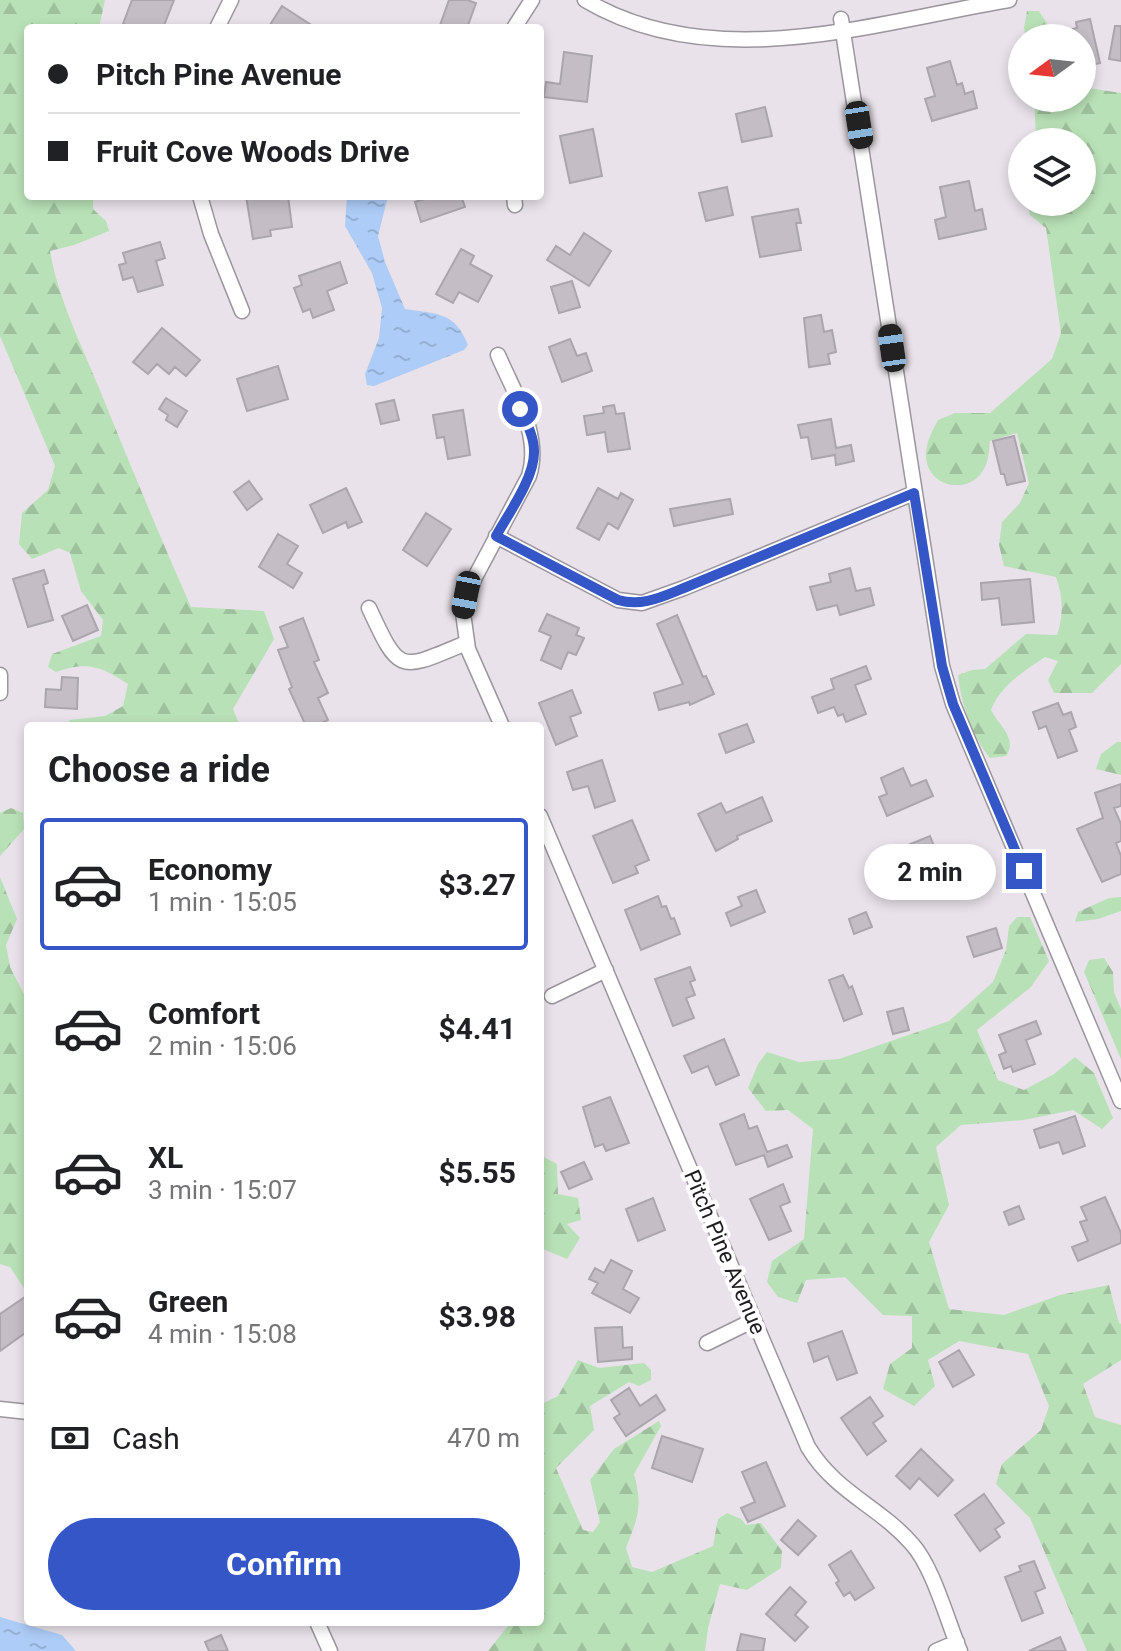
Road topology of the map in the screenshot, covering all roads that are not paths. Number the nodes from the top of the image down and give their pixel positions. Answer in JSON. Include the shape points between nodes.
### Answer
{"nodes":[{"id":1,"x":231,"y":0,"type":"edge"},
{"id":2,"x":532,"y":0,"type":"edge"},
{"id":3,"x":585,"y":0,"type":"edge"},
{"id":4,"x":1009,"y":0,"type":"edge"},
{"id":5,"x":990,"y":2,"type":"edge"},
{"id":6,"x":219,"y":24,"type":"edge"},
{"id":7,"x":517,"y":24,"type":"edge"},
{"id":8,"x":841,"y":24,"type":"junction"},
{"id":9,"x":201,"y":200,"type":"edge"},
{"id":10,"x":242,"y":311,"type":"dead end"},
{"id":11,"x":498,"y":355,"type":"dead end"},
{"id":12,"x":914,"y":493,"type":"junction"},
{"id":13,"x":496,"y":536,"type":"junction"},
{"id":14,"x":369,"y":608,"type":"dead end"},
{"id":15,"x":466,"y":643,"type":"junction"},
{"id":16,"x":0,"y":677,"type":"edge"},
{"id":17,"x":0,"y":693,"type":"edge"},
{"id":18,"x":500,"y":722,"type":"edge"},
{"id":19,"x":544,"y":825,"type":"edge"},
{"id":20,"x":606,"y":970,"type":"junction"},
{"id":21,"x":552,"y":996,"type":"dead end"},
{"id":22,"x":1121,"y":1101,"type":"edge"},
{"id":23,"x":754,"y":1320,"type":"junction"},
{"id":24,"x":707,"y":1343,"type":"dead end"},
{"id":25,"x":0,"y":1409,"type":"edge"},
{"id":26,"x":24,"y":1412,"type":"edge"},
{"id":27,"x":319,"y":1626,"type":"edge"},
{"id":28,"x":958,"y":1647,"type":"edge"},
{"id":29,"x":330,"y":1651,"type":"edge"},
{"id":30,"x":936,"y":1651,"type":"edge"}],
"edges":[{"from":1,"to":6,"type":"street"},
{"from":2,"to":7,"type":"street"},
{"from":3,"to":8,"type":"street","via":[[645,26],[706,39],[755,41]]},
{"from":4,"to":5,"type":"street"},
{"from":5,"to":8,"type":"street"},
{"from":8,"to":12,"type":"street"},
{"from":9,"to":10,"type":"street"},
{"from":11,"to":13,"type":"street","via":[[534,449],[529,476]]},
{"from":12,"to":13,"type":"street","via":[[642,603],[618,600]]},
{"from":12,"to":22,"type":"street","via":[[935,635],[953,704]]},
{"from":13,"to":15,"type":"street","via":[[466,595]]},
{"from":14,"to":15,"type":"street","via":[[388,650],[400,661],[416,663]]},
{"from":15,"to":18,"type":"street"},
{"from":16,"to":17,"type":"street"},
{"from":19,"to":20,"type":"street","name":"Pitch Pine Avenue"},
{"from":20,"to":21,"type":"street"},
{"from":20,"to":23,"type":"street","name":"Pitch Pine Avenue"},
{"from":23,"to":24,"type":"street"},
{"from":23,"to":28,"type":"street","name":"Pitch Pine Avenue","via":[[817,1462],[914,1546]]},
{"from":25,"to":26,"type":"street"},
{"from":27,"to":29,"type":"street"},
{"from":28,"to":30,"type":"street"}]}
